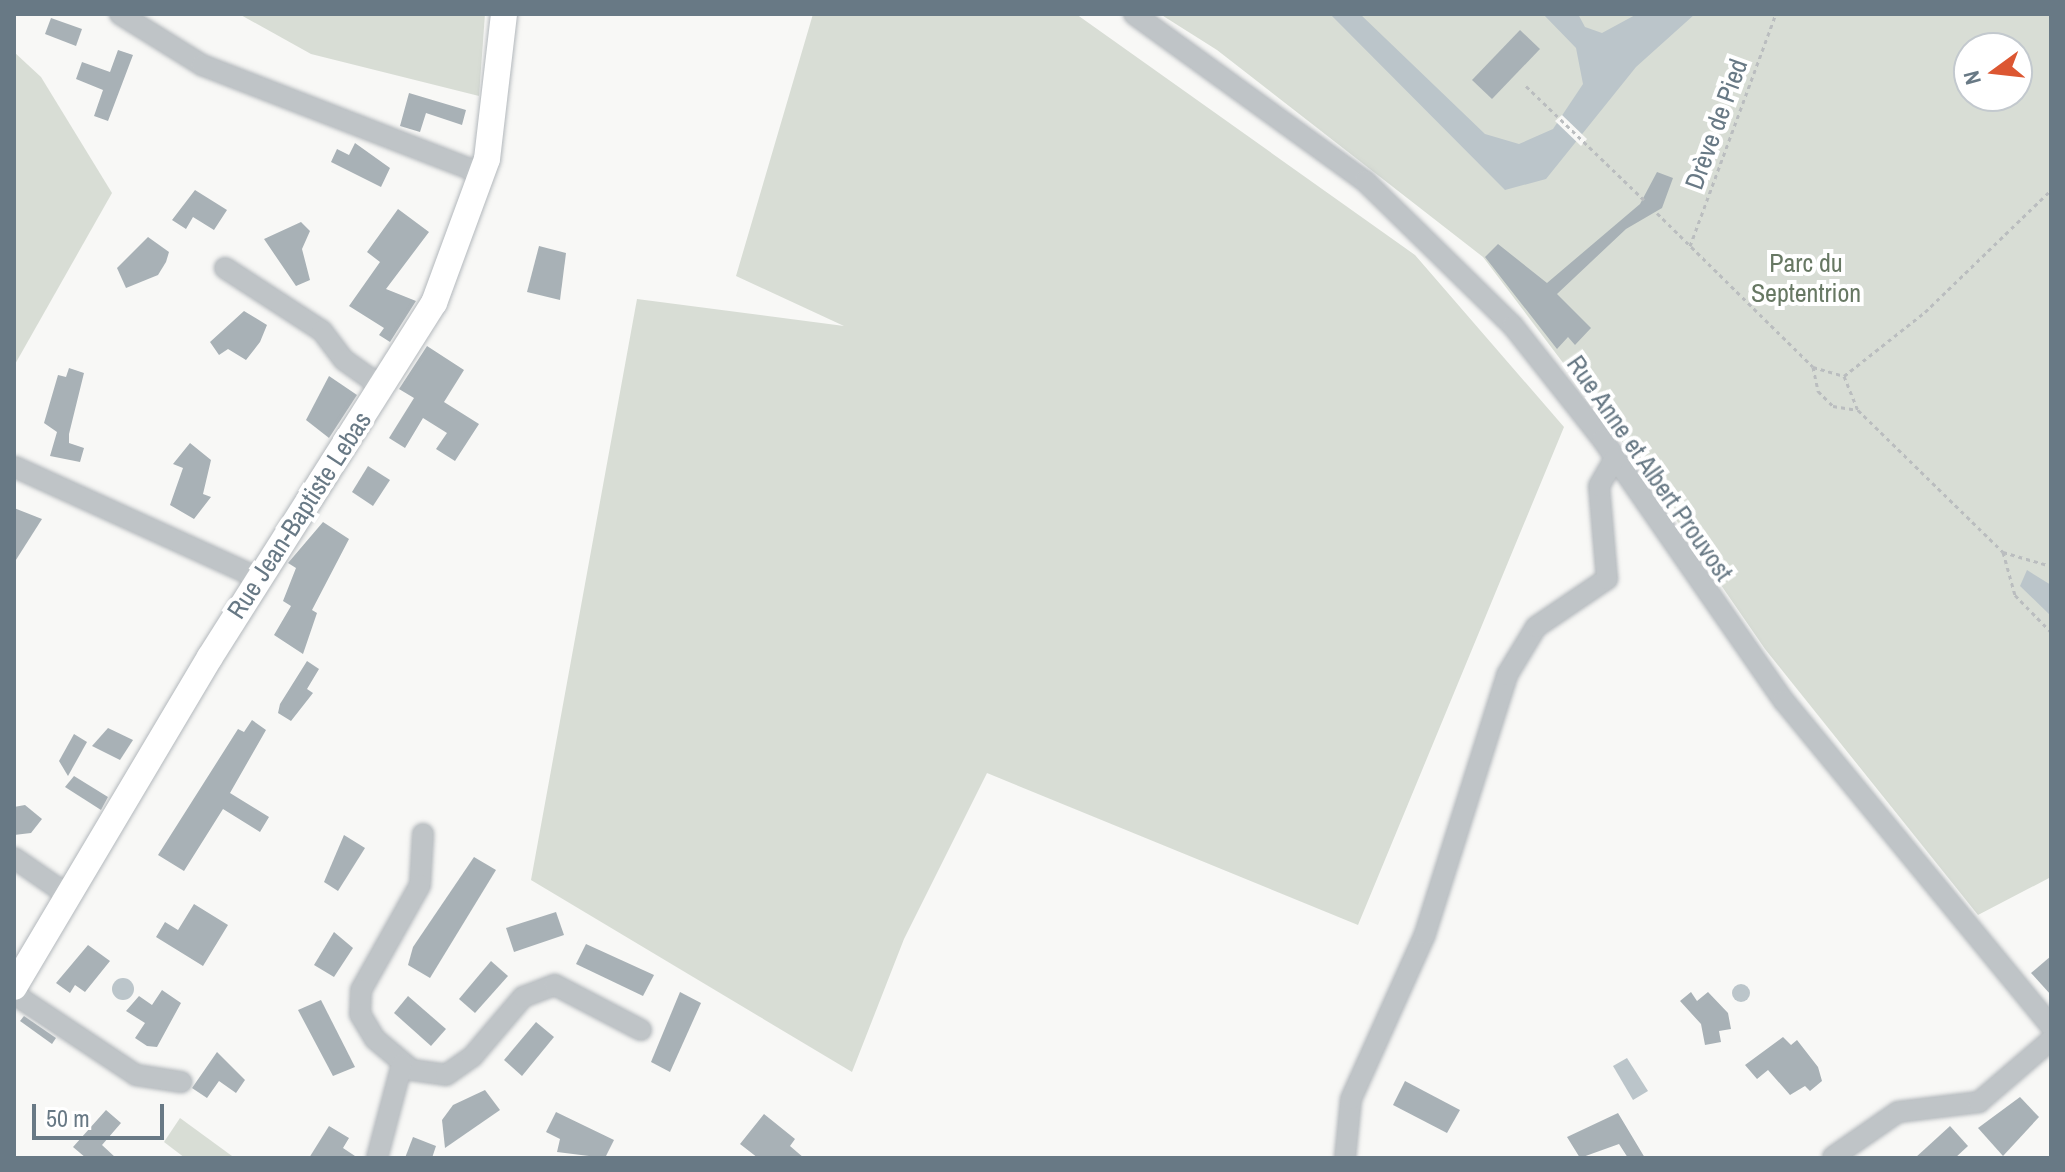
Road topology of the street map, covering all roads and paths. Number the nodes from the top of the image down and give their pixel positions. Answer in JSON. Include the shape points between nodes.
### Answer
{"nodes":[{"id":1,"x":120,"y":14,"type":"edge"},
{"id":2,"x":504,"y":14,"type":"edge"},
{"id":3,"x":1134,"y":14,"type":"edge"},
{"id":4,"x":1776,"y":14,"type":"edge"},
{"id":5,"x":1526,"y":86,"type":"dead end"},
{"id":6,"x":483,"y":174,"type":"junction"},
{"id":7,"x":2051,"y":190,"type":"edge"},
{"id":8,"x":1644,"y":200,"type":"dead end"},
{"id":9,"x":1657,"y":213,"type":"dead end"},
{"id":10,"x":1690,"y":246,"type":"junction"},
{"id":11,"x":225,"y":268,"type":"dead end"},
{"id":12,"x":1813,"y":367,"type":"junction"},
{"id":13,"x":1844,"y":376,"type":"junction"},
{"id":14,"x":382,"y":387,"type":"junction"},
{"id":15,"x":1858,"y":410,"type":"junction"},
{"id":16,"x":1615,"y":458,"type":"junction"},
{"id":17,"x":15,"y":467,"type":"edge"},
{"id":18,"x":2003,"y":552,"type":"junction"},
{"id":19,"x":2051,"y":566,"type":"edge"},
{"id":20,"x":259,"y":578,"type":"junction"},
{"id":21,"x":2051,"y":632,"type":"edge"},
{"id":22,"x":423,"y":834,"type":"dead end"},
{"id":23,"x":14,"y":858,"type":"edge"},
{"id":24,"x":2051,"y":870,"type":"edge"},
{"id":25,"x":2051,"y":890,"type":"edge"},
{"id":26,"x":69,"y":896,"type":"junction"},
{"id":27,"x":15,"y":984,"type":"edge"},
{"id":28,"x":2051,"y":1026,"type":"edge"},
{"id":29,"x":641,"y":1030,"type":"dead end"},
{"id":30,"x":2051,"y":1040,"type":"edge"},
{"id":31,"x":402,"y":1064,"type":"junction"},
{"id":32,"x":181,"y":1082,"type":"dead end"},
{"id":33,"x":1833,"y":1157,"type":"edge"},
{"id":34,"x":377,"y":1158,"type":"edge"},
{"id":35,"x":1345,"y":1158,"type":"edge"}],
"edges":[{"from":1,"to":6,"type":"street","via":[[202,65]]},
{"from":2,"to":6,"type":"main road","name":"Rue Jean-Baptiste Lebas"},
{"from":3,"to":16,"type":"street","name":"Rue Anne et Albert Prouvost","via":[[1293,125],[1426,234],[1528,342]]},
{"from":4,"to":10,"type":"path","name":"Drève de Pied"},
{"from":5,"to":8,"type":"path"},
{"from":6,"to":14,"type":"main road","name":"Rue Jean-Baptiste Lebas","via":[[444,283]]},
{"from":7,"to":13,"type":"path","via":[[1925,312]]},
{"from":9,"to":10,"type":"path"},
{"from":10,"to":12,"type":"path"},
{"from":11,"to":14,"type":"street","via":[[322,331],[344,360]]},
{"from":12,"to":13,"type":"path"},
{"from":12,"to":15,"type":"path","via":[[1818,391],[1833,406]]},
{"from":13,"to":15,"type":"path"},
{"from":14,"to":20,"type":"main road","name":"Rue Jean-Baptiste Lebas"},
{"from":15,"to":18,"type":"path"},
{"from":16,"to":28,"type":"street","name":"Rue Anne et Albert Prouvost","via":[[1784,701]]},
{"from":16,"to":35,"type":"street","via":[[1599,486],[1607,579],[1536,627],[1507,675],[1425,934],[1351,1099]]},
{"from":17,"to":20,"type":"street"},
{"from":18,"to":19,"type":"path"},
{"from":18,"to":21,"type":"path","via":[[2015,595]]},
{"from":20,"to":26,"type":"main road","name":"Rue Jean-Baptiste Lebas"},
{"from":22,"to":31,"type":"street","via":[[423,877],[360,998],[368,1031]]},
{"from":23,"to":26,"type":"street"},
{"from":24,"to":25,"type":"path"},
{"from":26,"to":27,"type":"main road","name":"Rue Jean-Baptiste Lebas"},
{"from":27,"to":32,"type":"street","via":[[145,1080]]},
{"from":29,"to":31,"type":"street","via":[[573,991],[546,986],[523,997],[456,1071],[430,1076]]},
{"from":30,"to":33,"type":"street","via":[[1979,1102],[1898,1112]]},
{"from":31,"to":34,"type":"street"}]}
